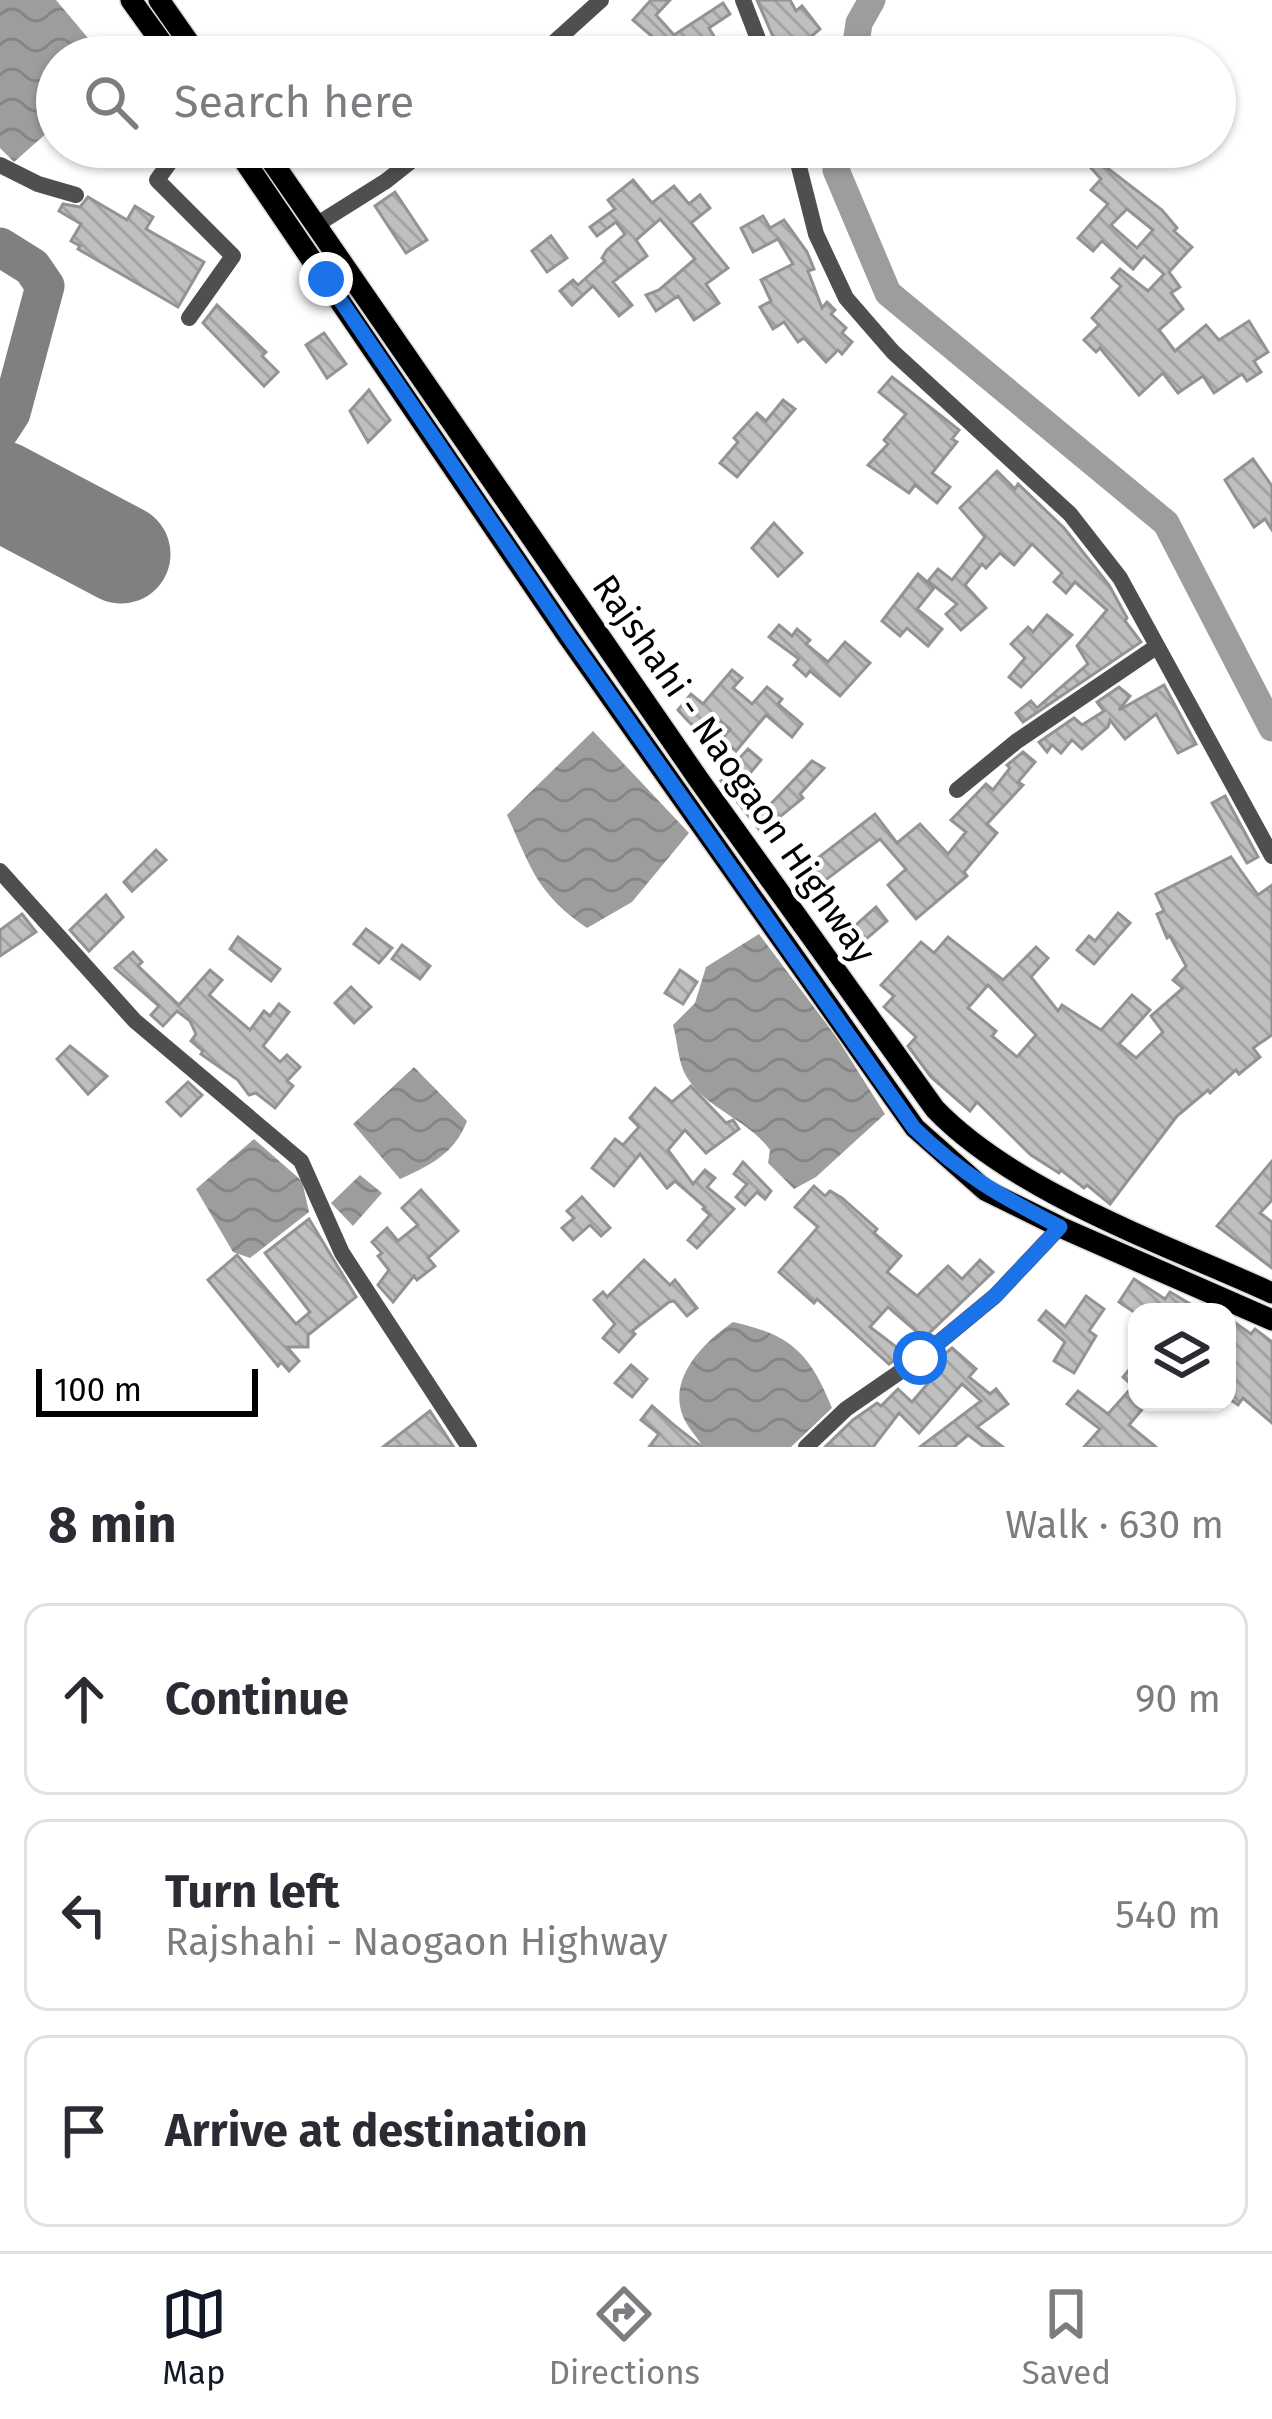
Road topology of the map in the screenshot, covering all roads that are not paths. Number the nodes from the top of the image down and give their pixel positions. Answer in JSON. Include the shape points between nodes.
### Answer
{"nodes":[{"id":1,"x":131,"y":0,"type":"edge"},
{"id":2,"x":159,"y":0,"type":"edge"},
{"id":3,"x":601,"y":0,"type":"edge"},
{"id":4,"x":742,"y":0,"type":"edge"},
{"id":5,"x":157,"y":36,"type":"edge"},
{"id":6,"x":184,"y":36,"type":"edge"},
{"id":7,"x":561,"y":36,"type":"edge"},
{"id":8,"x":757,"y":36,"type":"edge"},
{"id":9,"x":0,"y":165,"type":"edge"},
{"id":10,"x":166,"y":168,"type":"edge"},
{"id":11,"x":252,"y":168,"type":"edge"},
{"id":12,"x":277,"y":168,"type":"edge"},
{"id":13,"x":402,"y":168,"type":"edge"},
{"id":14,"x":799,"y":168,"type":"edge"},
{"id":15,"x":76,"y":195,"type":"dead end"},
{"id":16,"x":316,"y":225,"type":"junction"},
{"id":17,"x":335,"y":273,"type":"junction"},
{"id":18,"x":188,"y":318,"type":"dead end"},
{"id":19,"x":1156,"y":647,"type":"junction"},
{"id":20,"x":956,"y":790,"type":"dead end"},
{"id":21,"x":1272,"y":856,"type":"edge"},
{"id":22,"x":0,"y":871,"type":"edge"},
{"id":23,"x":1060,"y":1227,"type":"junction"},
{"id":24,"x":1248,"y":1282,"type":"junction"},
{"id":25,"x":1272,"y":1293,"type":"edge"},
{"id":26,"x":1238,"y":1305,"type":"junction"},
{"id":27,"x":1272,"y":1320,"type":"edge"},
{"id":28,"x":469,"y":1447,"type":"edge"},
{"id":29,"x":806,"y":1447,"type":"edge"}],
"edges":[{"from":1,"to":5,"type":"main road"},
{"from":2,"to":6,"type":"main road"},
{"from":3,"to":7,"type":"street"},
{"from":4,"to":8,"type":"street"},
{"from":9,"to":15,"type":"street"},
{"from":10,"to":18,"type":"street","via":[[157,180],[233,256]]},
{"from":11,"to":17,"type":"main road","name":"Rajshahi - Naogaon Highway"},
{"from":12,"to":16,"type":"main road","name":"Rajshahi - Naogaon Highway"},
{"from":13,"to":16,"type":"street"},
{"from":14,"to":19,"type":"street","via":[[816,234],[846,298],[893,352],[1070,514],[1120,578]]},
{"from":16,"to":17,"type":"main road","name":"Rajshahi - Naogaon Highway"},
{"from":17,"to":23,"type":"main road","name":"Rajshahi - Naogaon Highway","via":[[567,634],[914,1128],[986,1190]]},
{"from":17,"to":24,"type":"main road","name":"Rajshahi - Naogaon Highway","via":[[935,1109],[1016,1173]]},
{"from":19,"to":20,"type":"street"},
{"from":19,"to":21,"type":"street"},
{"from":22,"to":28,"type":"street","via":[[135,1022],[302,1162],[342,1253]]},
{"from":23,"to":26,"type":"main road","name":"Rajshahi - Naogaon Highway"},
{"from":23,"to":29,"type":"street","via":[[995,1296]]},
{"from":24,"to":25,"type":"main road","name":"Rajshahi - Naogaon Highway"},
{"from":24,"to":26,"type":"main road"},
{"from":26,"to":27,"type":"main road","name":"Rajshahi - Naogaon Highway"}]}
